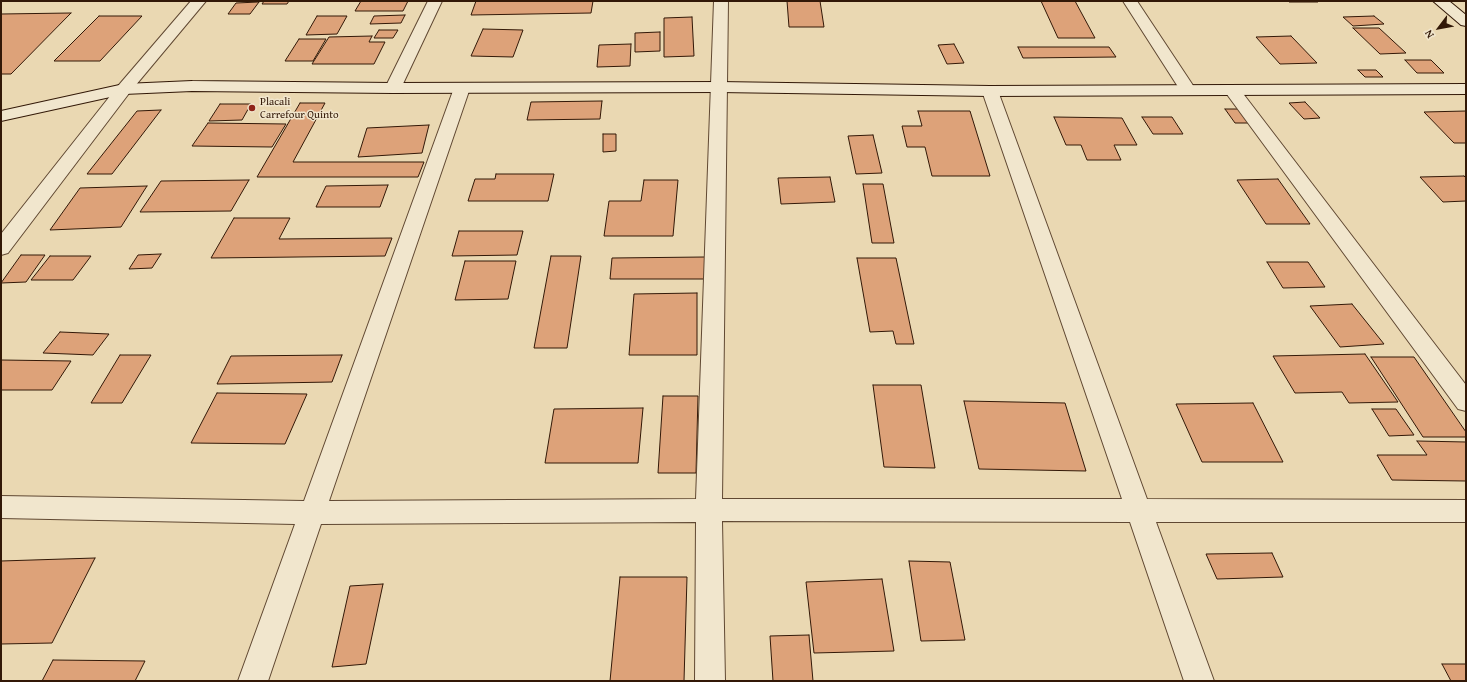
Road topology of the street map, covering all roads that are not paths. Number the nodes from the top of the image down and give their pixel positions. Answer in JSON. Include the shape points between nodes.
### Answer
{"nodes":[{"id":1,"x":199,"y":1,"type":"edge"},
{"id":2,"x":435,"y":1,"type":"edge"},
{"id":3,"x":721,"y":1,"type":"edge"},
{"id":4,"x":1130,"y":1,"type":"edge"},
{"id":5,"x":1440,"y":1,"type":"edge"},
{"id":6,"x":1466,"y":22,"type":"edge"},
{"id":7,"x":719,"y":87,"type":"junction"},
{"id":8,"x":393,"y":88,"type":"junction"},
{"id":9,"x":462,"y":88,"type":"junction"},
{"id":10,"x":1466,"y":89,"type":"edge"},
{"id":11,"x":124,"y":90,"type":"junction"},
{"id":12,"x":1188,"y":90,"type":"junction"},
{"id":13,"x":1232,"y":90,"type":"junction"},
{"id":14,"x":990,"y":91,"type":"junction"},
{"id":15,"x":1,"y":116,"type":"edge"},
{"id":16,"x":3,"y":244,"type":"edge"},
{"id":17,"x":1466,"y":402,"type":"edge"},
{"id":18,"x":1,"y":507,"type":"edge"},
{"id":19,"x":709,"y":510,"type":"junction"},
{"id":20,"x":1140,"y":511,"type":"junction"},
{"id":21,"x":1466,"y":511,"type":"edge"},
{"id":22,"x":313,"y":513,"type":"junction"},
{"id":23,"x":253,"y":681,"type":"edge"},
{"id":24,"x":710,"y":681,"type":"edge"},
{"id":25,"x":1199,"y":681,"type":"edge"}],
"edges":[{"from":1,"to":11,"type":"street"},
{"from":2,"to":8,"type":"street"},
{"from":3,"to":7,"type":"street"},
{"from":4,"to":12,"type":"street"},
{"from":5,"to":6,"type":"street"},
{"from":7,"to":9,"type":"street"},
{"from":7,"to":14,"type":"street"},
{"from":7,"to":19,"type":"street"},
{"from":8,"to":9,"type":"street"},
{"from":8,"to":11,"type":"street","via":[[192,86]]},
{"from":9,"to":22,"type":"street"},
{"from":10,"to":13,"type":"street"},
{"from":11,"to":15,"type":"street"},
{"from":11,"to":16,"type":"street"},
{"from":12,"to":13,"type":"street"},
{"from":12,"to":14,"type":"street"},
{"from":13,"to":17,"type":"street"},
{"from":14,"to":20,"type":"street"},
{"from":18,"to":22,"type":"street"},
{"from":19,"to":20,"type":"street"},
{"from":19,"to":22,"type":"street"},
{"from":19,"to":24,"type":"street"},
{"from":20,"to":21,"type":"street"},
{"from":20,"to":25,"type":"street"},
{"from":22,"to":23,"type":"street"}]}
